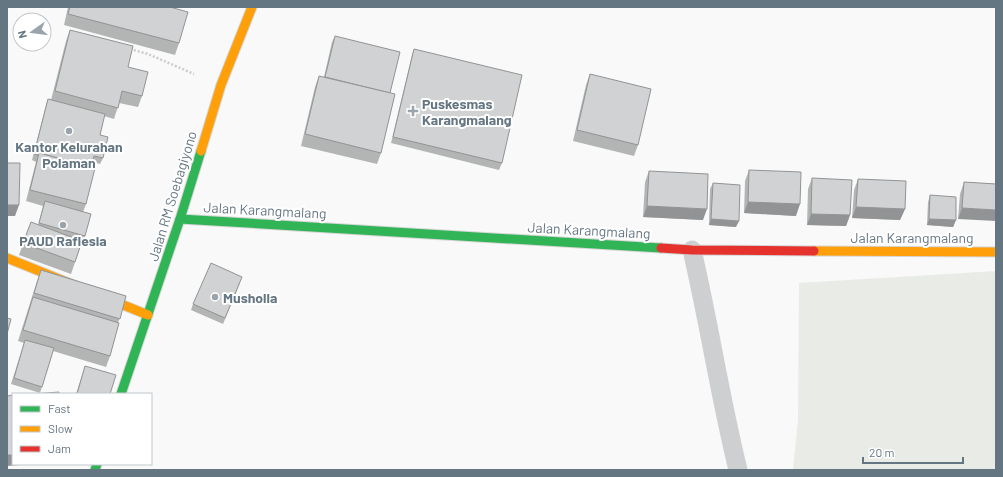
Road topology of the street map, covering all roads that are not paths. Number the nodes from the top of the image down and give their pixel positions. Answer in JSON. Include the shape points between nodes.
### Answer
{"nodes":[{"id":1,"x":252,"y":7,"type":"edge"},
{"id":2,"x":180,"y":219,"type":"junction"},
{"id":3,"x":692,"y":250,"type":"junction"},
{"id":4,"x":996,"y":252,"type":"edge"},
{"id":5,"x":7,"y":258,"type":"edge"},
{"id":6,"x":148,"y":315,"type":"junction"},
{"id":7,"x":121,"y":393,"type":"edge"},
{"id":8,"x":738,"y":470,"type":"edge"}],
"edges":[{"from":1,"to":2,"type":"street","name":"Jalan RM Soebagiyono","via":[[221,85]]},
{"from":2,"to":3,"type":"street","name":"Jalan Karangmalang"},
{"from":2,"to":6,"type":"street","name":"Jalan RM Soebagiyono"},
{"from":3,"to":4,"type":"street","name":"Jalan Karangmalang"},
{"from":3,"to":8,"type":"lane"},
{"from":5,"to":6,"type":"street"},
{"from":6,"to":7,"type":"street","name":"Jalan RM Soebagiyono"}]}
